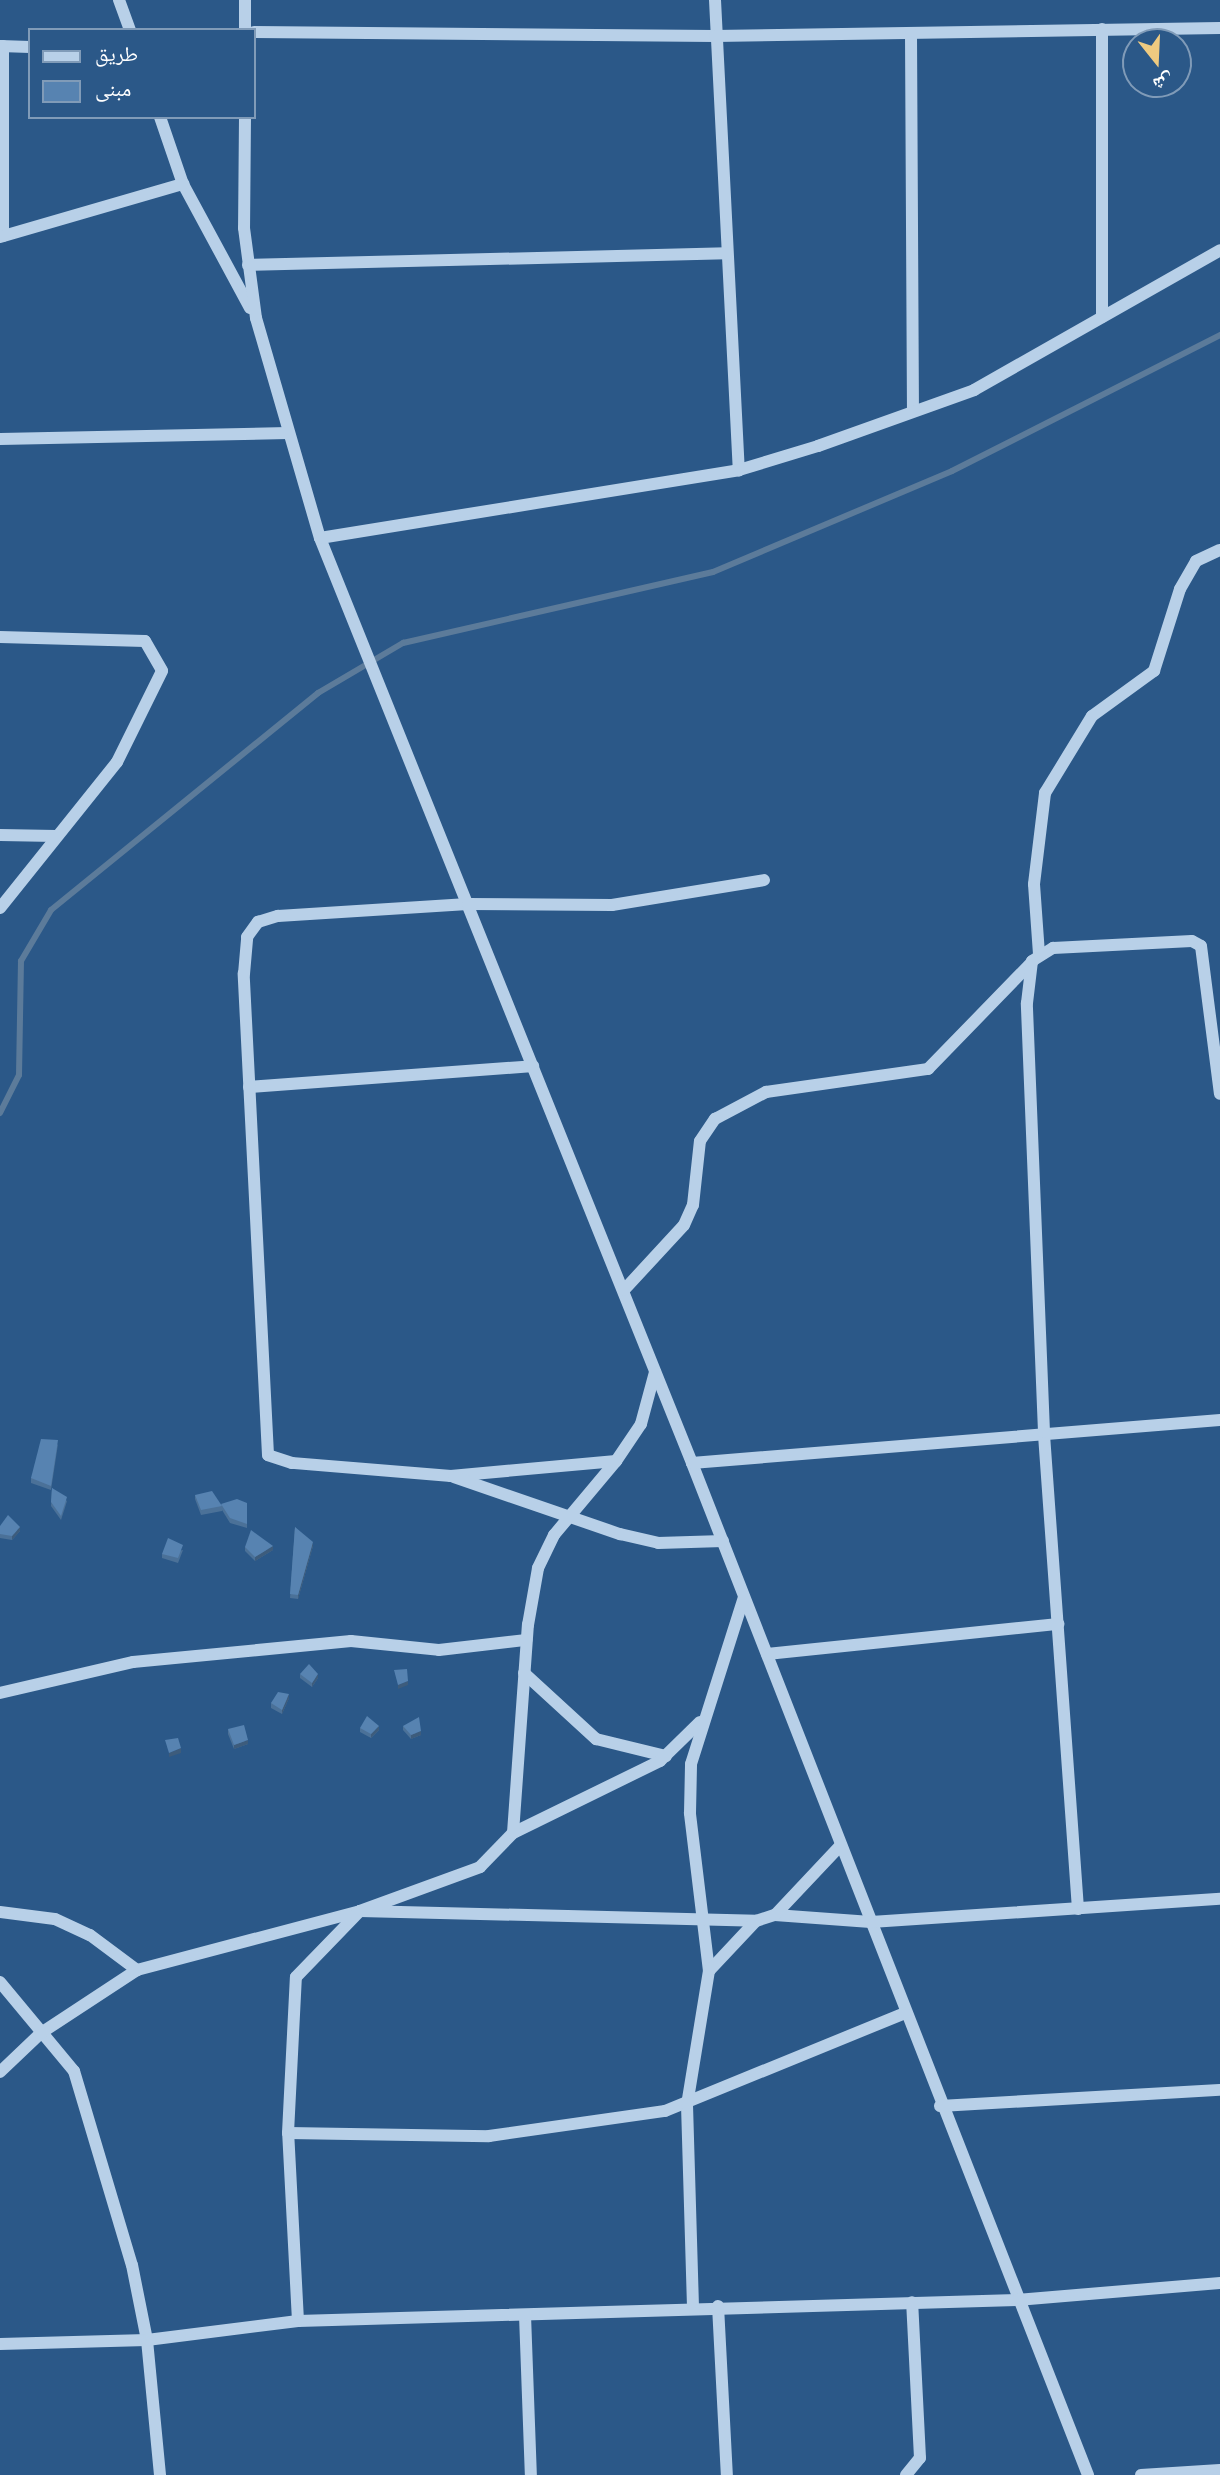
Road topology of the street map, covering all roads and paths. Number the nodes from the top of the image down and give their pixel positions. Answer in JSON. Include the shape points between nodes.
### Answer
{"nodes":[{"id":1,"x":119,"y":0,"type":"edge"},
{"id":2,"x":245,"y":0,"type":"edge"},
{"id":3,"x":715,"y":0,"type":"edge"},
{"id":4,"x":129,"y":28,"type":"edge"},
{"id":5,"x":245,"y":28,"type":"edge"},
{"id":6,"x":1220,"y":28,"type":"edge"},
{"id":7,"x":1102,"y":29,"type":"junction"},
{"id":8,"x":256,"y":32,"type":"edge"},
{"id":9,"x":911,"y":34,"type":"junction"},
{"id":10,"x":715,"y":36,"type":"junction"},
{"id":11,"x":2,"y":46,"type":"edge"},
{"id":12,"x":28,"y":47,"type":"edge"},
{"id":13,"x":161,"y":119,"type":"edge"},
{"id":14,"x":244,"y":119,"type":"edge"},
{"id":15,"x":183,"y":184,"type":"junction"},
{"id":16,"x":2,"y":237,"type":"edge"},
{"id":17,"x":1220,"y":250,"type":"edge"},
{"id":18,"x":726,"y":253,"type":"junction"},
{"id":19,"x":248,"y":265,"type":"junction"},
{"id":20,"x":1102,"y":317,"type":"junction"},
{"id":21,"x":256,"y":318,"type":"junction"},
{"id":22,"x":913,"y":411,"type":"junction"},
{"id":23,"x":288,"y":433,"type":"junction"},
{"id":24,"x":0,"y":439,"type":"edge"},
{"id":25,"x":739,"y":470,"type":"junction"},
{"id":26,"x":320,"y":538,"type":"junction"},
{"id":27,"x":1220,"y":550,"type":"edge"},
{"id":28,"x":0,"y":637,"type":"edge"},
{"id":29,"x":0,"y":835,"type":"edge"},
{"id":30,"x":56,"y":836,"type":"junction"},
{"id":31,"x":764,"y":880,"type":"dead end"},
{"id":32,"x":468,"y":904,"type":"junction"},
{"id":33,"x":0,"y":908,"type":"edge"},
{"id":34,"x":1036,"y":957,"type":"junction"},
{"id":35,"x":1216,"y":1048,"type":"edge"},
{"id":36,"x":533,"y":1066,"type":"junction"},
{"id":37,"x":249,"y":1087,"type":"junction"},
{"id":38,"x":1220,"y":1094,"type":"edge"},
{"id":39,"x":624,"y":1290,"type":"junction"},
{"id":40,"x":655,"y":1372,"type":"junction"},
{"id":41,"x":1220,"y":1420,"type":"edge"},
{"id":42,"x":1044,"y":1432,"type":"junction"},
{"id":43,"x":616,"y":1461,"type":"junction"},
{"id":44,"x":692,"y":1463,"type":"junction"},
{"id":45,"x":451,"y":1476,"type":"junction"},
{"id":46,"x":572,"y":1517,"type":"junction"},
{"id":47,"x":723,"y":1541,"type":"junction"},
{"id":48,"x":744,"y":1597,"type":"junction"},
{"id":49,"x":1058,"y":1624,"type":"junction"},
{"id":50,"x":526,"y":1640,"type":"junction"},
{"id":51,"x":766,"y":1654,"type":"junction"},
{"id":52,"x":524,"y":1673,"type":"junction"},
{"id":53,"x":0,"y":1693,"type":"edge"},
{"id":54,"x":704,"y":1716,"type":"junction"},
{"id":55,"x":666,"y":1756,"type":"junction"},
{"id":56,"x":513,"y":1833,"type":"junction"},
{"id":57,"x":841,"y":1844,"type":"junction"},
{"id":58,"x":1220,"y":1899,"type":"edge"},
{"id":59,"x":1077,"y":1909,"type":"junction"},
{"id":60,"x":360,"y":1911,"type":"junction"},
{"id":61,"x":0,"y":1912,"type":"edge"},
{"id":62,"x":775,"y":1915,"type":"junction"},
{"id":63,"x":705,"y":1919,"type":"junction"},
{"id":64,"x":756,"y":1921,"type":"junction"},
{"id":65,"x":871,"y":1922,"type":"junction"},
{"id":66,"x":137,"y":1970,"type":"junction"},
{"id":67,"x":709,"y":1971,"type":"junction"},
{"id":68,"x":0,"y":1982,"type":"edge"},
{"id":69,"x":905,"y":2013,"type":"junction"},
{"id":70,"x":41,"y":2033,"type":"junction"},
{"id":71,"x":0,"y":2072,"type":"edge"},
{"id":72,"x":1220,"y":2090,"type":"edge"},
{"id":73,"x":687,"y":2105,"type":"junction"},
{"id":74,"x":940,"y":2106,"type":"junction"},
{"id":75,"x":288,"y":2133,"type":"junction"},
{"id":76,"x":1220,"y":2283,"type":"edge"},
{"id":77,"x":1017,"y":2300,"type":"junction"},
{"id":78,"x":912,"y":2302,"type":"junction"},
{"id":79,"x":718,"y":2306,"type":"junction"},
{"id":80,"x":693,"y":2307,"type":"junction"},
{"id":81,"x":524,"y":2315,"type":"junction"},
{"id":82,"x":298,"y":2321,"type":"junction"},
{"id":83,"x":147,"y":2340,"type":"junction"},
{"id":84,"x":0,"y":2344,"type":"edge"},
{"id":85,"x":1220,"y":2470,"type":"edge"},
{"id":86,"x":160,"y":2475,"type":"edge"},
{"id":87,"x":531,"y":2475,"type":"edge"},
{"id":88,"x":727,"y":2475,"type":"edge"},
{"id":89,"x":906,"y":2475,"type":"edge"},
{"id":90,"x":1088,"y":2475,"type":"edge"},
{"id":91,"x":1141,"y":2475,"type":"edge"}],
"edges":[{"from":1,"to":4,"type":"street"},
{"from":2,"to":5,"type":"street"},
{"from":3,"to":10,"type":"street"},
{"from":6,"to":7,"type":"street"},
{"from":7,"to":9,"type":"street"},
{"from":7,"to":20,"type":"street"},
{"from":8,"to":10,"type":"street"},
{"from":9,"to":10,"type":"street"},
{"from":9,"to":22,"type":"street"},
{"from":10,"to":18,"type":"street"},
{"from":11,"to":12,"type":"street"},
{"from":11,"to":16,"type":"street"},
{"from":13,"to":15,"type":"street"},
{"from":14,"to":19,"type":"street"},
{"from":15,"to":16,"type":"street"},
{"from":15,"to":21,"type":"street"},
{"from":17,"to":20,"type":"street"},
{"from":18,"to":19,"type":"street"},
{"from":18,"to":25,"type":"street"},
{"from":19,"to":21,"type":"street"},
{"from":20,"to":22,"type":"street","via":[[974,390]]},
{"from":21,"to":23,"type":"street"},
{"from":22,"to":25,"type":"street"},
{"from":23,"to":24,"type":"street"},
{"from":23,"to":26,"type":"street"},
{"from":25,"to":26,"type":"street"},
{"from":26,"to":32,"type":"street"},
{"from":27,"to":34,"type":"street","via":[[1196,561],[1180,589],[1154,671],[1093,716],[1045,793],[1034,884]]},
{"from":28,"to":30,"type":"street","via":[[145,641],[158,655],[162,671],[117,762]]},
{"from":29,"to":30,"type":"street"},
{"from":30,"to":33,"type":"street"},
{"from":31,"to":32,"type":"street","via":[[612,905]]},
{"from":32,"to":36,"type":"street"},
{"from":32,"to":37,"type":"street","via":[[258,922],[247,937],[243,975]]},
{"from":34,"to":35,"type":"street","via":[[1192,941],[1206,958]]},
{"from":34,"to":39,"type":"street","via":[[928,1069],[766,1092],[715,1119],[700,1141],[693,1205],[684,1225]]},
{"from":34,"to":42,"type":"street","via":[[1027,1003]]},
{"from":35,"to":38,"type":"street"},
{"from":36,"to":37,"type":"street"},
{"from":36,"to":39,"type":"street"},
{"from":37,"to":45,"type":"street","via":[[268,1455],[292,1463]]},
{"from":39,"to":40,"type":"street"},
{"from":40,"to":43,"type":"street","via":[[641,1424]]},
{"from":40,"to":44,"type":"street"},
{"from":41,"to":42,"type":"street"},
{"from":42,"to":44,"type":"street"},
{"from":42,"to":49,"type":"street"},
{"from":43,"to":45,"type":"street"},
{"from":43,"to":46,"type":"street"},
{"from":44,"to":47,"type":"street"},
{"from":45,"to":46,"type":"street"},
{"from":46,"to":47,"type":"street","via":[[658,1543]]},
{"from":46,"to":50,"type":"street","via":[[554,1535],[538,1568]]},
{"from":47,"to":48,"type":"street"},
{"from":48,"to":51,"type":"street"},
{"from":48,"to":54,"type":"street"},
{"from":49,"to":51,"type":"street"},
{"from":49,"to":59,"type":"street"},
{"from":50,"to":52,"type":"street"},
{"from":50,"to":53,"type":"street","via":[[439,1650],[351,1641],[174,1658]]},
{"from":51,"to":57,"type":"street"},
{"from":52,"to":55,"type":"street","via":[[596,1739]]},
{"from":52,"to":56,"type":"street"},
{"from":54,"to":55,"type":"street"},
{"from":54,"to":63,"type":"street","via":[[691,1764],[690,1813]]},
{"from":55,"to":56,"type":"street"},
{"from":56,"to":60,"type":"street","via":[[480,1867]]},
{"from":57,"to":62,"type":"street"},
{"from":57,"to":65,"type":"street"},
{"from":58,"to":59,"type":"street"},
{"from":59,"to":65,"type":"street"},
{"from":60,"to":63,"type":"street"},
{"from":60,"to":66,"type":"street"},
{"from":60,"to":75,"type":"street","via":[[296,1978]]},
{"from":61,"to":66,"type":"street","via":[[55,1919],[90,1935]]},
{"from":62,"to":64,"type":"street"},
{"from":62,"to":65,"type":"street"},
{"from":63,"to":64,"type":"street"},
{"from":63,"to":67,"type":"street"},
{"from":64,"to":67,"type":"street"},
{"from":65,"to":69,"type":"street"},
{"from":66,"to":70,"type":"street"},
{"from":67,"to":73,"type":"street"},
{"from":68,"to":70,"type":"street"},
{"from":69,"to":73,"type":"street","via":[[748,2073]]},
{"from":69,"to":74,"type":"street"},
{"from":70,"to":71,"type":"street"},
{"from":70,"to":83,"type":"street","via":[[74,2071],[132,2265]]},
{"from":72,"to":74,"type":"street"},
{"from":73,"to":75,"type":"street","via":[[489,2136]]},
{"from":73,"to":80,"type":"street"},
{"from":74,"to":77,"type":"street"},
{"from":75,"to":82,"type":"street"},
{"from":76,"to":77,"type":"street"},
{"from":77,"to":78,"type":"street"},
{"from":77,"to":90,"type":"street"},
{"from":78,"to":79,"type":"street"},
{"from":78,"to":89,"type":"street","via":[[920,2458]]},
{"from":79,"to":80,"type":"street"},
{"from":79,"to":88,"type":"street"},
{"from":80,"to":81,"type":"street"},
{"from":81,"to":82,"type":"street"},
{"from":81,"to":87,"type":"street"},
{"from":82,"to":83,"type":"street"},
{"from":83,"to":84,"type":"street"},
{"from":83,"to":86,"type":"street"},
{"from":85,"to":91,"type":"street"}]}
